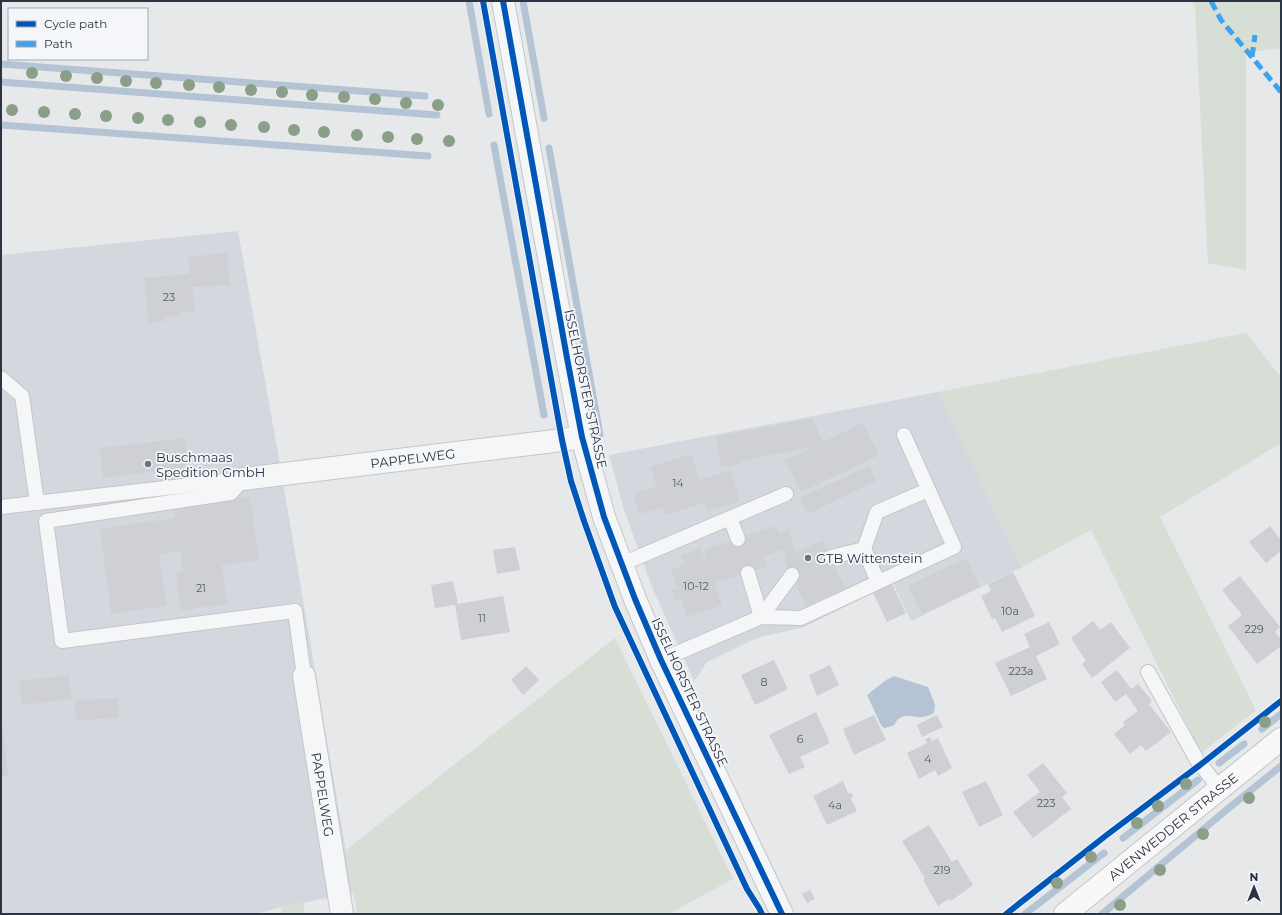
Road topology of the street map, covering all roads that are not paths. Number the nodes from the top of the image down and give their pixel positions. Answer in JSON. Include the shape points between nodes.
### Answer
{"nodes":[{"id":1,"x":503,"y":1,"type":"edge"},
{"id":2,"x":1,"y":378,"type":"edge"},
{"id":3,"x":904,"y":435,"type":"dead end"},
{"id":4,"x":582,"y":437,"type":"junction"},
{"id":5,"x":243,"y":479,"type":"junction"},
{"id":6,"x":928,"y":490,"type":"junction"},
{"id":7,"x":786,"y":494,"type":"dead end"},
{"id":8,"x":37,"y":503,"type":"junction"},
{"id":9,"x":1,"y":507,"type":"edge"},
{"id":10,"x":730,"y":518,"type":"junction"},
{"id":11,"x":738,"y":539,"type":"dead end"},
{"id":12,"x":864,"y":549,"type":"junction"},
{"id":13,"x":831,"y":557,"type":"dead end"},
{"id":14,"x":622,"y":564,"type":"junction"},
{"id":15,"x":748,"y":573,"type":"dead end"},
{"id":16,"x":792,"y":575,"type":"dead end"},
{"id":17,"x":878,"y":582,"type":"junction"},
{"id":18,"x":761,"y":617,"type":"junction"},
{"id":19,"x":661,"y":660,"type":"junction"},
{"id":20,"x":1148,"y":672,"type":"dead end"},
{"id":21,"x":304,"y":676,"type":"joint"},
{"id":22,"x":1281,"y":739,"type":"edge"},
{"id":23,"x":1220,"y":789,"type":"junction"},
{"id":24,"x":342,"y":914,"type":"edge"},
{"id":25,"x":782,"y":914,"type":"edge"},
{"id":26,"x":1065,"y":914,"type":"edge"}],
"edges":[{"from":1,"to":4,"type":"street","name":"ISSELHORSTER STRASSE"},
{"from":2,"to":8,"type":"lane","via":[[22,396]]},
{"from":3,"to":6,"type":"lane"},
{"from":4,"to":5,"type":"street","name":"PAPPELWEG"},
{"from":4,"to":14,"type":"street","name":"ISSELHORSTER STRASSE","via":[[604,517]]},
{"from":5,"to":8,"type":"lane"},
{"from":5,"to":21,"type":"lane","via":[[231,493],[46,521],[62,641],[295,611]]},
{"from":6,"to":12,"type":"lane","via":[[877,512]]},
{"from":6,"to":17,"type":"lane","via":[[954,547]]},
{"from":7,"to":10,"type":"lane"},
{"from":8,"to":9,"type":"lane"},
{"from":10,"to":11,"type":"lane"},
{"from":10,"to":14,"type":"lane"},
{"from":12,"to":13,"type":"lane"},
{"from":12,"to":17,"type":"lane"},
{"from":14,"to":19,"type":"street","name":"ISSELHORSTER STRASSE"},
{"from":15,"to":18,"type":"lane"},
{"from":16,"to":18,"type":"lane"},
{"from":17,"to":18,"type":"lane","via":[[801,618]]},
{"from":18,"to":19,"type":"lane"},
{"from":19,"to":25,"type":"street","name":"ISSELHORSTER STRASSE"},
{"from":20,"to":23,"type":"lane","via":[[1197,760]]},
{"from":21,"to":24,"type":"street","name":"PAPPELWEG"},
{"from":22,"to":23,"type":"main road","name":"AVENWEDDER STRASSE"},
{"from":23,"to":26,"type":"main road","name":"AVENWEDDER STRASSE"}]}
